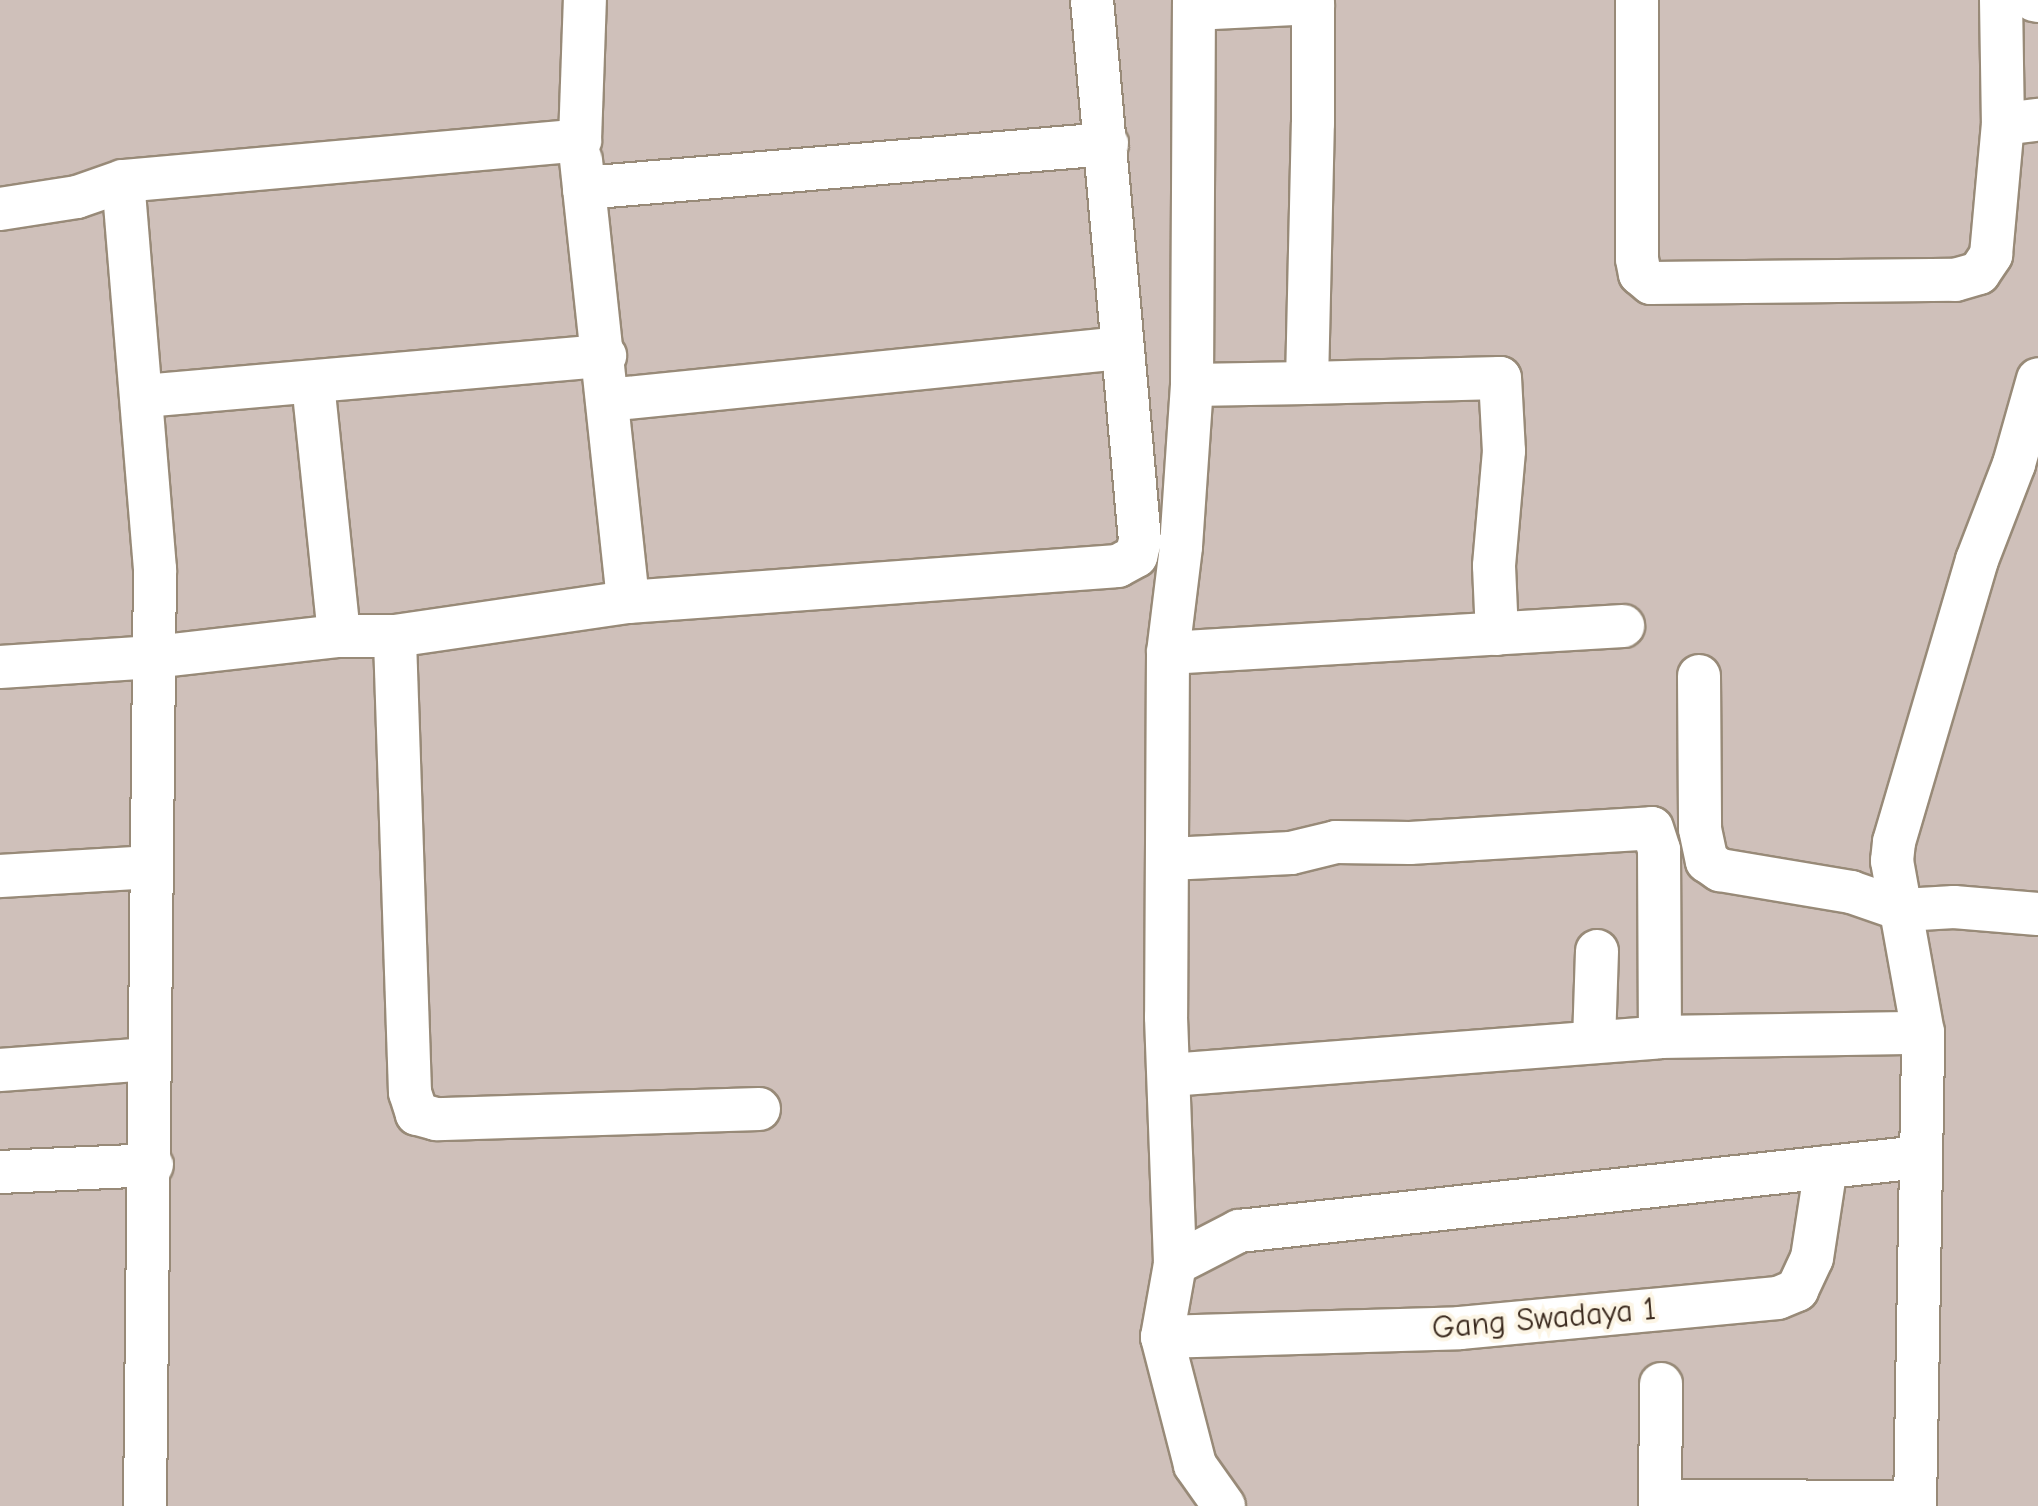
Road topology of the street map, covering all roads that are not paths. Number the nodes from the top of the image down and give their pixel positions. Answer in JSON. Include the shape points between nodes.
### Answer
{"nodes":[{"id":1,"x":586,"y":0,"type":"edge"},
{"id":2,"x":1092,"y":0,"type":"edge"},
{"id":3,"x":1637,"y":0,"type":"edge"},
{"id":4,"x":2002,"y":0,"type":"edge"},
{"id":5,"x":1328,"y":1,"type":"edge"},
{"id":6,"x":1194,"y":5,"type":"edge"},
{"id":7,"x":2020,"y":122,"type":"edge"},
{"id":8,"x":580,"y":140,"type":"junction"},
{"id":9,"x":1107,"y":144,"type":"junction"},
{"id":10,"x":123,"y":181,"type":"junction"},
{"id":11,"x":584,"y":188,"type":"junction"},
{"id":12,"x":0,"y":209,"type":"edge"},
{"id":13,"x":1122,"y":348,"type":"junction"},
{"id":14,"x":605,"y":356,"type":"junction"},
{"id":15,"x":2038,"y":379,"type":"edge"},
{"id":16,"x":1307,"y":383,"type":"junction"},
{"id":17,"x":313,"y":384,"type":"junction"},
{"id":18,"x":1192,"y":386,"type":"junction"},
{"id":19,"x":144,"y":396,"type":"junction"},
{"id":20,"x":607,"y":400,"type":"junction"},
{"id":21,"x":628,"y":602,"type":"junction"},
{"id":22,"x":1623,"y":626,"type":"dead end"},
{"id":23,"x":1497,"y":634,"type":"junction"},
{"id":24,"x":339,"y":636,"type":"junction"},
{"id":25,"x":394,"y":636,"type":"junction"},
{"id":26,"x":1168,"y":653,"type":"junction"},
{"id":27,"x":154,"y":657,"type":"junction"},
{"id":28,"x":0,"y":667,"type":"edge"},
{"id":29,"x":1700,"y":676,"type":"dead end"},
{"id":30,"x":1168,"y":859,"type":"junction"},
{"id":31,"x":152,"y":867,"type":"junction"},
{"id":32,"x":0,"y":876,"type":"edge"},
{"id":33,"x":1924,"y":910,"type":"junction"},
{"id":34,"x":2038,"y":914,"type":"edge"},
{"id":35,"x":1597,"y":951,"type":"dead end"},
{"id":36,"x":1923,"y":1033,"type":"junction"},
{"id":37,"x":1660,"y":1037,"type":"junction"},
{"id":38,"x":1594,"y":1042,"type":"junction"},
{"id":39,"x":149,"y":1059,"type":"junction"},
{"id":40,"x":0,"y":1070,"type":"edge"},
{"id":41,"x":1170,"y":1075,"type":"junction"},
{"id":42,"x":760,"y":1110,"type":"dead end"},
{"id":43,"x":1920,"y":1157,"type":"junction"},
{"id":44,"x":152,"y":1165,"type":"junction"},
{"id":45,"x":1826,"y":1167,"type":"junction"},
{"id":46,"x":0,"y":1172,"type":"edge"},
{"id":47,"x":1176,"y":1264,"type":"junction"},
{"id":48,"x":1162,"y":1336,"type":"junction"},
{"id":49,"x":1661,"y":1384,"type":"dead end"},
{"id":50,"x":1660,"y":1503,"type":"edge"},
{"id":51,"x":1915,"y":1504,"type":"edge"},
{"id":52,"x":145,"y":1506,"type":"edge"},
{"id":53,"x":1224,"y":1506,"type":"edge"}],
"edges":[{"from":1,"to":8,"type":"street"},
{"from":2,"to":9,"type":"street"},
{"from":3,"to":7,"type":"street","via":[[1637,259],[1650,283],[1955,280],[1979,273],[1991,255]]},
{"from":4,"to":7,"type":"street"},
{"from":5,"to":6,"type":"street"},
{"from":5,"to":16,"type":"street"},
{"from":6,"to":18,"type":"street"},
{"from":8,"to":10,"type":"street"},
{"from":8,"to":11,"type":"street"},
{"from":9,"to":11,"type":"street"},
{"from":9,"to":13,"type":"street"},
{"from":10,"to":12,"type":"street","via":[[76,197]]},
{"from":10,"to":19,"type":"street"},
{"from":11,"to":14,"type":"street"},
{"from":13,"to":20,"type":"street"},
{"from":13,"to":21,"type":"street","via":[[1140,540],[1136,556],[1118,566]]},
{"from":14,"to":17,"type":"street"},
{"from":14,"to":20,"type":"street"},
{"from":15,"to":33,"type":"street","via":[[1894,842],[1892,861]]},
{"from":16,"to":18,"type":"street"},
{"from":16,"to":23,"type":"street","via":[[1500,378]]},
{"from":17,"to":19,"type":"street"},
{"from":17,"to":24,"type":"street"},
{"from":18,"to":26,"type":"street"},
{"from":19,"to":27,"type":"street"},
{"from":20,"to":21,"type":"street"},
{"from":21,"to":25,"type":"street"},
{"from":22,"to":23,"type":"street"},
{"from":23,"to":26,"type":"street"},
{"from":24,"to":25,"type":"street"},
{"from":24,"to":27,"type":"street"},
{"from":25,"to":42,"type":"street","via":[[410,1092],[417,1114],[436,1119]]},
{"from":26,"to":30,"type":"street"},
{"from":27,"to":28,"type":"street"},
{"from":27,"to":31,"type":"street"},
{"from":29,"to":33,"type":"street","via":[[1700,829],[1707,862],[1720,870]]},
{"from":30,"to":37,"type":"street","via":[[1291,853],[1362,840],[1652,828],[1659,850]]},
{"from":30,"to":41,"type":"street"},
{"from":31,"to":32,"type":"street"},
{"from":31,"to":39,"type":"street"},
{"from":33,"to":34,"type":"street"},
{"from":33,"to":36,"type":"street"},
{"from":35,"to":38,"type":"street"},
{"from":36,"to":37,"type":"street"},
{"from":36,"to":43,"type":"street"},
{"from":37,"to":38,"type":"street"},
{"from":38,"to":41,"type":"street"},
{"from":39,"to":40,"type":"street"},
{"from":39,"to":44,"type":"street"},
{"from":41,"to":47,"type":"street"},
{"from":43,"to":45,"type":"street"},
{"from":43,"to":51,"type":"street"},
{"from":44,"to":46,"type":"street"},
{"from":44,"to":52,"type":"street"},
{"from":45,"to":47,"type":"street","via":[[1239,1230]]},
{"from":45,"to":48,"type":"street","name":"Gang Swadaya 1","via":[[1812,1258],[1797,1290],[1778,1298],[1460,1328]]},
{"from":47,"to":48,"type":"street"},
{"from":48,"to":53,"type":"street","via":[[1195,1465]]},
{"from":49,"to":50,"type":"street"},
{"from":50,"to":51,"type":"street"}]}
